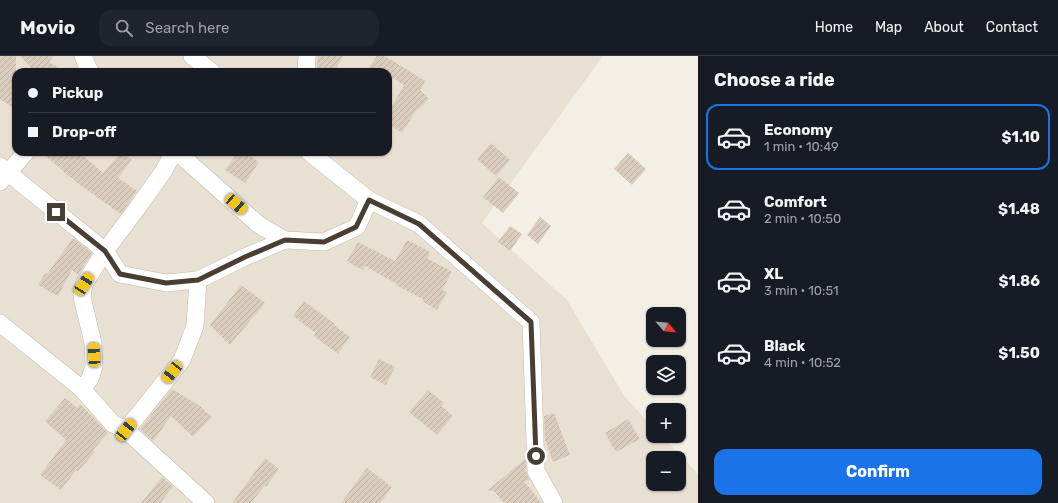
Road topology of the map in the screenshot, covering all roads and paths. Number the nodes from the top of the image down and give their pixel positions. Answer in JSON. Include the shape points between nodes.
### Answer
{"nodes":[{"id":1,"x":83,"y":56,"type":"edge"},
{"id":2,"x":192,"y":56,"type":"edge"},
{"id":3,"x":307,"y":56,"type":"edge"},
{"id":4,"x":88,"y":68,"type":"edge"},
{"id":5,"x":207,"y":68,"type":"edge"},
{"id":6,"x":306,"y":68,"type":"edge"},
{"id":7,"x":22,"y":156,"type":"edge"},
{"id":8,"x":172,"y":156,"type":"edge"},
{"id":9,"x":182,"y":156,"type":"edge"},
{"id":10,"x":314,"y":156,"type":"edge"},
{"id":11,"x":3,"y":174,"type":"edge"},
{"id":12,"x":369,"y":200,"type":"junction"},
{"id":13,"x":285,"y":240,"type":"junction"},
{"id":14,"x":105,"y":251,"type":"junction"},
{"id":15,"x":198,"y":280,"type":"junction"},
{"id":16,"x":0,"y":323,"type":"edge"},
{"id":17,"x":82,"y":389,"type":"junction"},
{"id":18,"x":126,"y":430,"type":"junction"},
{"id":19,"x":206,"y":503,"type":"edge"},
{"id":20,"x":554,"y":503,"type":"edge"}],
"edges":[{"from":1,"to":4,"type":"street"},
{"from":2,"to":5,"type":"street"},
{"from":3,"to":6,"type":"street"},
{"from":7,"to":11,"type":"street"},
{"from":8,"to":14,"type":"street","via":[[163,172]]},
{"from":9,"to":13,"type":"street","via":[[260,225]]},
{"from":10,"to":12,"type":"street"},
{"from":11,"to":14,"type":"street"},
{"from":12,"to":13,"type":"street","via":[[356,227],[324,242]]},
{"from":12,"to":20,"type":"street","via":[[419,224],[531,322],[536,471]]},
{"from":13,"to":15,"type":"street"},
{"from":14,"to":15,"type":"street","via":[[120,274],[166,283]]},
{"from":14,"to":17,"type":"street","via":[[84,284],[82,297],[93,343],[94,366],[90,379]]},
{"from":15,"to":18,"type":"street","via":[[196,326],[182,360]]},
{"from":16,"to":17,"type":"street"},
{"from":17,"to":18,"type":"street","via":[[113,424]]},
{"from":18,"to":19,"type":"street"}]}
